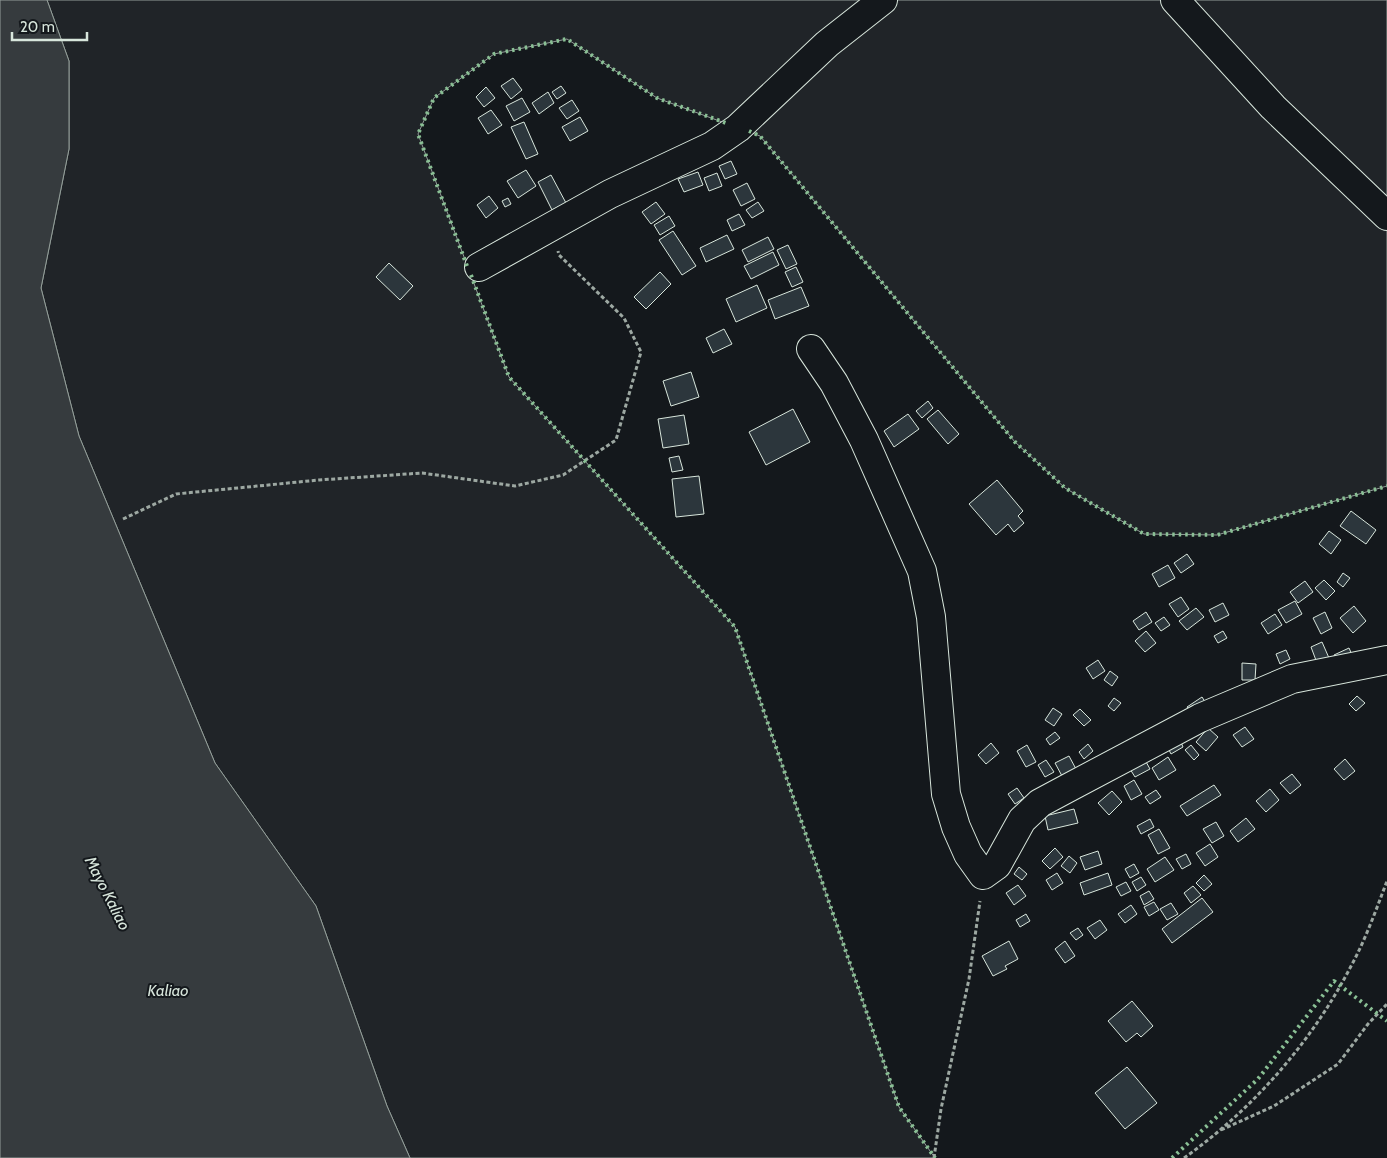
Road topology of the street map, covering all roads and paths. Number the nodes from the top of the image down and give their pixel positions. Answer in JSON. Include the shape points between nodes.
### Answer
{"nodes":[{"id":1,"x":882,"y":0,"type":"edge"},
{"id":2,"x":1175,"y":0,"type":"edge"},
{"id":3,"x":1387,"y":216,"type":"edge"},
{"id":4,"x":547,"y":229,"type":"junction"},
{"id":5,"x":479,"y":267,"type":"dead end"},
{"id":6,"x":811,"y":349,"type":"dead end"},
{"id":7,"x":123,"y":519,"type":"dead end"},
{"id":8,"x":1387,"y":660,"type":"edge"},
{"id":9,"x":983,"y":876,"type":"junction"},
{"id":10,"x":1387,"y":881,"type":"edge"},
{"id":11,"x":1387,"y":1004,"type":"edge"},
{"id":12,"x":1218,"y":1132,"type":"junction"},
{"id":13,"x":934,"y":1158,"type":"edge"},
{"id":14,"x":1184,"y":1158,"type":"edge"}],
"edges":[{"from":1,"to":4,"type":"street","via":[[827,44],[731,133],[712,146],[610,194]]},
{"from":2,"to":3,"type":"street","via":[[1273,107]]},
{"from":4,"to":5,"type":"street"},
{"from":4,"to":7,"type":"path","via":[[559,255],[624,318],[642,352],[616,440],[563,475],[515,486],[422,473],[319,480],[176,494]]},
{"from":6,"to":9,"type":"street","via":[[834,383],[864,440],[922,571],[931,617],[946,794],[968,854]]},
{"from":8,"to":9,"type":"street","via":[[1278,684],[1200,718],[1068,788],[1040,803],[1022,820],[997,865]]},
{"from":9,"to":13,"type":"path","via":[[969,979],[941,1108]]},
{"from":10,"to":12,"type":"path","via":[[1351,967],[1328,1008],[1267,1086]]},
{"from":11,"to":12,"type":"path","via":[[1338,1064],[1274,1106]]},
{"from":12,"to":14,"type":"path"}]}
